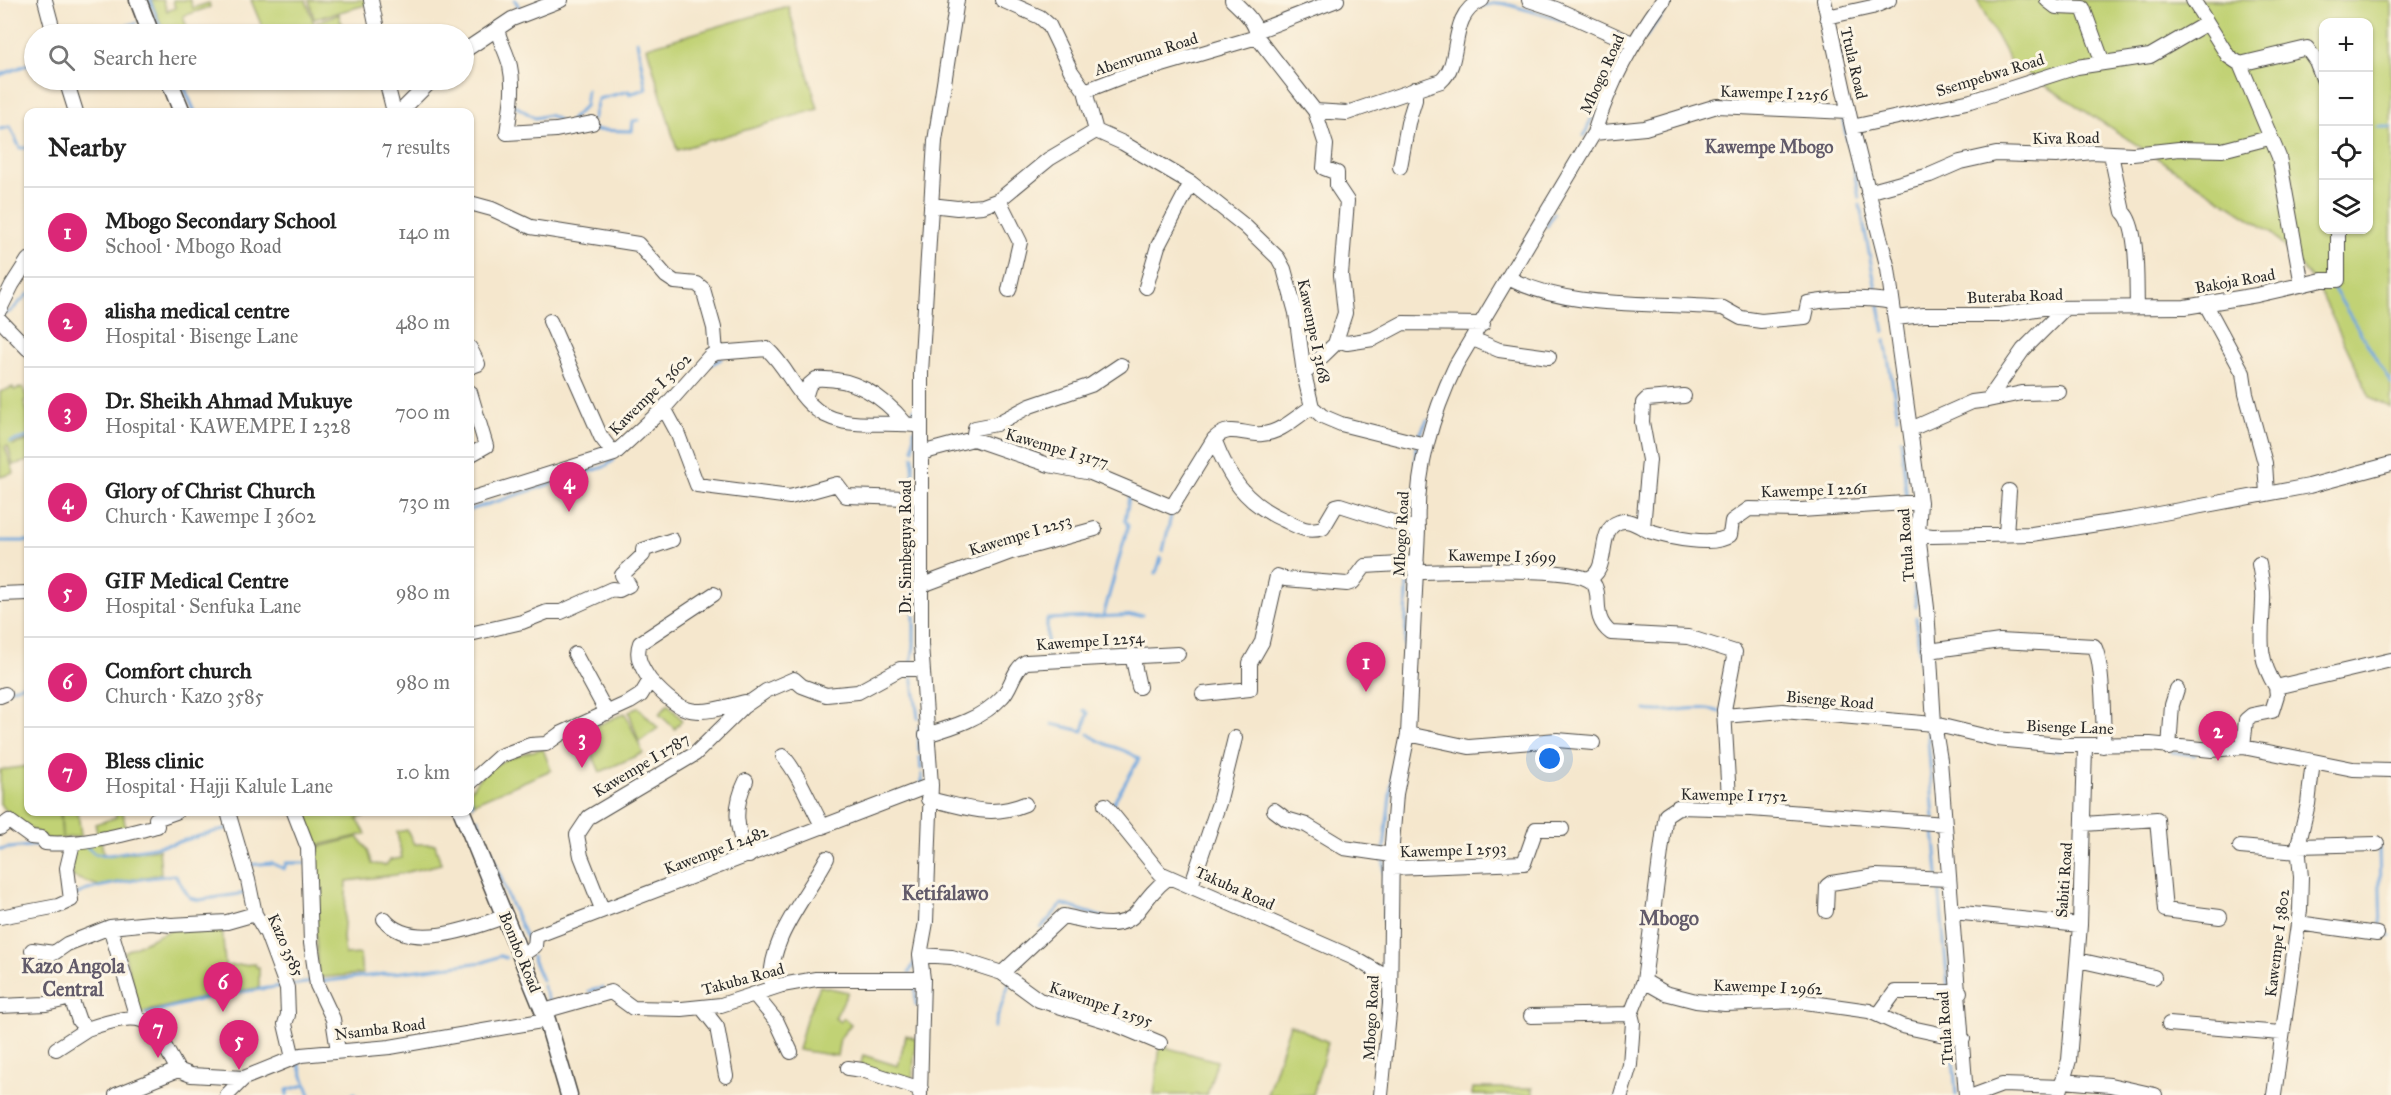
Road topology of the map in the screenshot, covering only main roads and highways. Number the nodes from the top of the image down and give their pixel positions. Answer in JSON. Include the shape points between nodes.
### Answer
{"nodes":[{"id":1,"x":138,"y":0,"type":"edge"},
{"id":2,"x":147,"y":24,"type":"edge"},
{"id":3,"x":173,"y":90,"type":"edge"},
{"id":4,"x":180,"y":108,"type":"edge"},
{"id":5,"x":464,"y":816,"type":"edge"},
{"id":6,"x":569,"y":1095,"type":"edge"}],
"edges":[{"from":1,"to":2,"type":"main road"},
{"from":3,"to":4,"type":"main road"},
{"from":5,"to":6,"type":"main road","name":"Bombo Road","via":[[506,916],[531,946]]}]}
